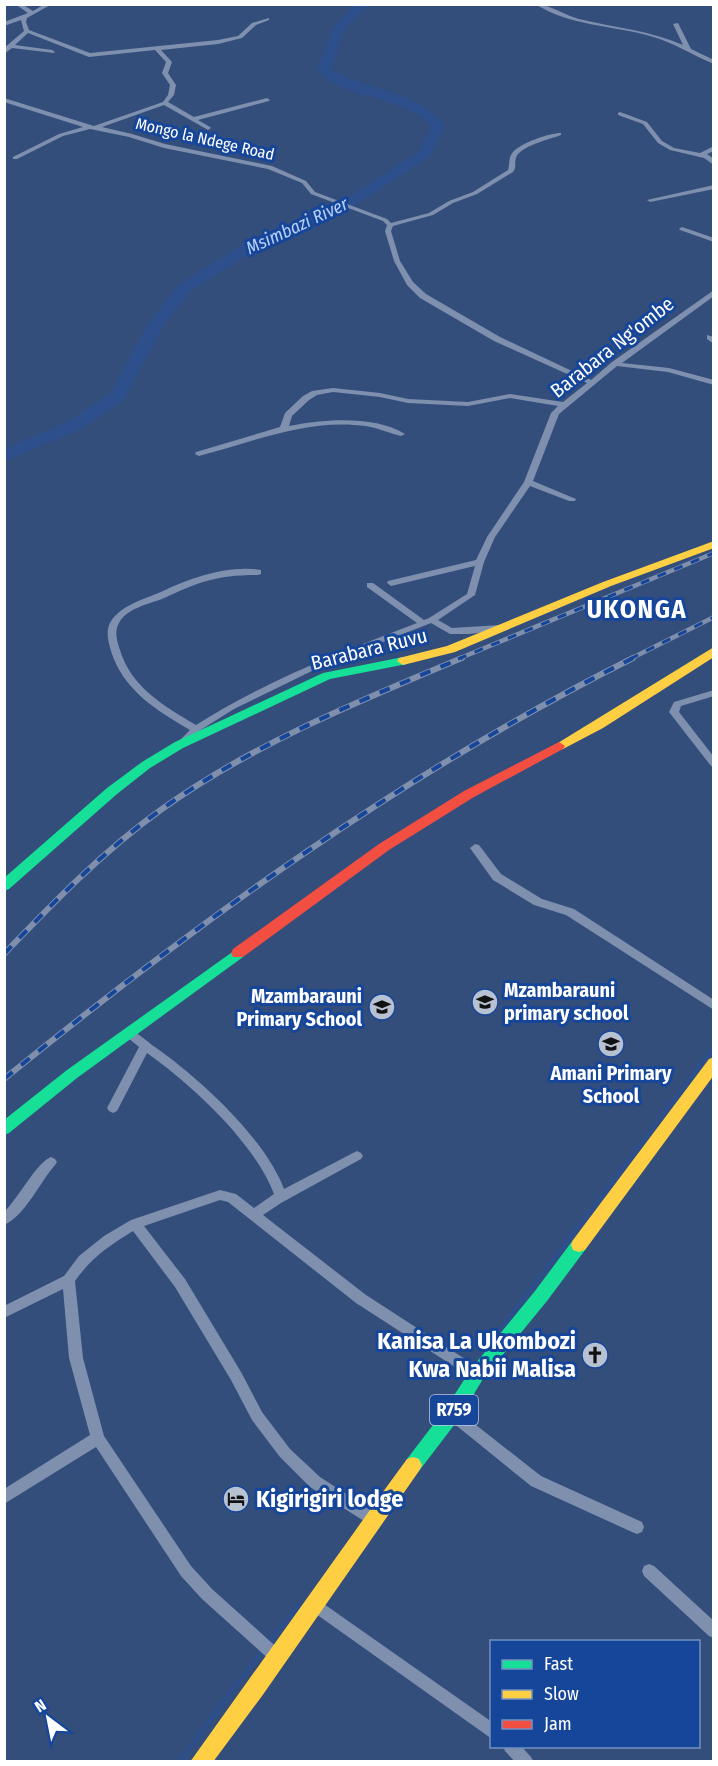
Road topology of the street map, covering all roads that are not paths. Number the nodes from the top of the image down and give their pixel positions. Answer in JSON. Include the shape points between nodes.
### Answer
{"nodes":[{"id":1,"x":16,"y":4,"type":"edge"},
{"id":2,"x":50,"y":4,"type":"edge"},
{"id":3,"x":537,"y":4,"type":"edge"},
{"id":4,"x":31,"y":12,"type":"junction"},
{"id":5,"x":24,"y":17,"type":"junction"},
{"id":6,"x":267,"y":19,"type":"dead end"},
{"id":7,"x":4,"y":24,"type":"edge"},
{"id":8,"x":676,"y":24,"type":"dead end"},
{"id":9,"x":27,"y":30,"type":"junction"},
{"id":10,"x":13,"y":46,"type":"junction"},
{"id":11,"x":158,"y":50,"type":"junction"},
{"id":12,"x":689,"y":51,"type":"junction"},
{"id":13,"x":4,"y":52,"type":"edge"},
{"id":14,"x":52,"y":52,"type":"dead end"},
{"id":15,"x":714,"y":62,"type":"edge"},
{"id":16,"x":4,"y":100,"type":"edge"},
{"id":17,"x":267,"y":100,"type":"dead end"},
{"id":18,"x":165,"y":103,"type":"junction"},
{"id":19,"x":620,"y":114,"type":"dead end"},
{"id":20,"x":194,"y":119,"type":"junction"},
{"id":21,"x":92,"y":128,"type":"junction"},
{"id":22,"x":208,"y":128,"type":"dead end"},
{"id":23,"x":559,"y":134,"type":"dead end"},
{"id":24,"x":714,"y":148,"type":"edge"},
{"id":25,"x":703,"y":156,"type":"junction"},
{"id":26,"x":15,"y":158,"type":"dead end"},
{"id":27,"x":714,"y":163,"type":"edge"},
{"id":28,"x":714,"y":187,"type":"edge"},
{"id":29,"x":650,"y":200,"type":"dead end"},
{"id":30,"x":390,"y":225,"type":"junction"},
{"id":31,"x":682,"y":229,"type":"dead end"},
{"id":32,"x":714,"y":240,"type":"edge"},
{"id":33,"x":714,"y":292,"type":"edge"},
{"id":34,"x":615,"y":364,"type":"junction"},
{"id":35,"x":592,"y":383,"type":"junction"},
{"id":36,"x":714,"y":383,"type":"edge"},
{"id":37,"x":565,"y":405,"type":"junction"},
{"id":38,"x":284,"y":428,"type":"junction"},
{"id":39,"x":401,"y":434,"type":"dead end"},
{"id":40,"x":199,"y":454,"type":"dead end"},
{"id":41,"x":528,"y":482,"type":"junction"},
{"id":42,"x":572,"y":499,"type":"dead end"},
{"id":43,"x":714,"y":544,"type":"edge"},
{"id":44,"x":480,"y":562,"type":"junction"},
{"id":45,"x":258,"y":572,"type":"dead end"},
{"id":46,"x":391,"y":583,"type":"dead end"},
{"id":47,"x":370,"y":585,"type":"dead end"},
{"id":48,"x":427,"y":621,"type":"junction"},
{"id":49,"x":505,"y":627,"type":"junction"},
{"id":50,"x":714,"y":651,"type":"edge"},
{"id":51,"x":714,"y":693,"type":"edge"},
{"id":52,"x":196,"y":729,"type":"junction"},
{"id":53,"x":180,"y":745,"type":"junction"},
{"id":54,"x":714,"y":764,"type":"edge"},
{"id":55,"x":475,"y":848,"type":"dead end"},
{"id":56,"x":4,"y":886,"type":"edge"},
{"id":57,"x":714,"y":1006,"type":"edge"},
{"id":58,"x":128,"y":1033,"type":"junction"},
{"id":59,"x":145,"y":1046,"type":"junction"},
{"id":60,"x":714,"y":1063,"type":"edge"},
{"id":61,"x":113,"y":1108,"type":"dead end"},
{"id":62,"x":4,"y":1129,"type":"edge"},
{"id":63,"x":357,"y":1156,"type":"dead end"},
{"id":64,"x":51,"y":1162,"type":"dead end"},
{"id":65,"x":277,"y":1199,"type":"junction"},
{"id":66,"x":255,"y":1214,"type":"junction"},
{"id":67,"x":4,"y":1220,"type":"edge"},
{"id":68,"x":135,"y":1224,"type":"junction"},
{"id":69,"x":69,"y":1280,"type":"junction"},
{"id":70,"x":4,"y":1313,"type":"edge"},
{"id":71,"x":477,"y":1374,"type":"junction"},
{"id":72,"x":452,"y":1414,"type":"junction"},
{"id":73,"x":98,"y":1438,"type":"junction"},
{"id":74,"x":4,"y":1498,"type":"edge"},
{"id":75,"x":372,"y":1520,"type":"junction"},
{"id":76,"x":637,"y":1527,"type":"dead end"},
{"id":77,"x":650,"y":1570,"type":"dead end"},
{"id":78,"x":314,"y":1604,"type":"junction"},
{"id":79,"x":714,"y":1631,"type":"edge"},
{"id":80,"x":277,"y":1657,"type":"junction"},
{"id":81,"x":490,"y":1731,"type":"edge"},
{"id":82,"x":512,"y":1748,"type":"edge"},
{"id":83,"x":200,"y":1761,"type":"edge"},
{"id":84,"x":526,"y":1761,"type":"edge"}],
"edges":[{"from":1,"to":4,"type":"street"},
{"from":2,"to":4,"type":"street"},
{"from":3,"to":12,"type":"street","via":[[586,22],[660,38]]},
{"from":4,"to":5,"type":"street"},
{"from":5,"to":7,"type":"street"},
{"from":5,"to":9,"type":"street"},
{"from":6,"to":11,"type":"street","via":[[236,38]]},
{"from":8,"to":12,"type":"street"},
{"from":9,"to":10,"type":"street"},
{"from":9,"to":11,"type":"street","via":[[88,55]]},
{"from":10,"to":13,"type":"street"},
{"from":10,"to":14,"type":"street"},
{"from":11,"to":18,"type":"street","via":[[170,62],[165,73],[173,85]]},
{"from":12,"to":15,"type":"street"},
{"from":16,"to":21,"type":"street","name":"Mongo la Ndege Road"},
{"from":17,"to":20,"type":"street"},
{"from":18,"to":20,"type":"street"},
{"from":18,"to":21,"type":"street"},
{"from":19,"to":25,"type":"street","via":[[645,123],[660,142],[672,149]]},
{"from":20,"to":22,"type":"street"},
{"from":21,"to":26,"type":"street","via":[[61,135]]},
{"from":21,"to":30,"type":"street","name":"Mongo la Ndege Road","via":[[270,167],[304,182],[313,193]]},
{"from":23,"to":30,"type":"street","via":[[522,148],[512,159],[511,171],[475,193],[425,216]]},
{"from":24,"to":25,"type":"street"},
{"from":25,"to":27,"type":"street"},
{"from":28,"to":29,"type":"street"},
{"from":30,"to":35,"type":"street","via":[[388,231],[397,261],[423,297],[497,339]]},
{"from":31,"to":32,"type":"street"},
{"from":33,"to":34,"type":"street","name":"Barabara Ng'ombe"},
{"from":34,"to":35,"type":"street","name":"Barabara Ng'ombe"},
{"from":34,"to":36,"type":"street","via":[[669,370]]},
{"from":35,"to":37,"type":"street","name":"Barabara Ng'ombe"},
{"from":37,"to":38,"type":"street","via":[[510,396],[468,404],[408,401],[333,390],[315,393],[300,403],[288,415]]},
{"from":37,"to":41,"type":"street","name":"Barabara Ng'ombe","via":[[555,413]]},
{"from":38,"to":39,"type":"street","via":[[344,422]]},
{"from":38,"to":40,"type":"street"},
{"from":41,"to":42,"type":"street"},
{"from":41,"to":44,"type":"street","name":"Barabara Ng'ombe","via":[[491,537]]},
{"from":43,"to":49,"type":"street","name":"Barabara Ruvu"},
{"from":44,"to":46,"type":"street"},
{"from":44,"to":48,"type":"street","name":"Barabara Ng'ombe","via":[[471,595]]},
{"from":45,"to":52,"type":"street","via":[[196,579],[129,610],[111,629],[115,651],[128,679],[161,709]]},
{"from":47,"to":48,"type":"street"},
{"from":48,"to":49,"type":"street","via":[[450,631]]},
{"from":48,"to":52,"type":"street","name":"Barabara Ng'ombe","via":[[318,664],[214,716]]},
{"from":49,"to":53,"type":"street","name":"Barabara Ruvu","via":[[429,655],[327,676]]},
{"from":50,"to":58,"type":"street","via":[[599,724],[469,794],[384,847]]},
{"from":51,"to":54,"type":"street","via":[[677,704],[674,712]]},
{"from":52,"to":53,"type":"street","name":"Barabara Ng'ombe"},
{"from":53,"to":56,"type":"street","name":"Barabara Ruvu","via":[[112,791]]},
{"from":55,"to":57,"type":"street","via":[[497,877],[538,902],[570,912]]},
{"from":58,"to":59,"type":"street"},
{"from":58,"to":62,"type":"street"},
{"from":59,"to":61,"type":"street"},
{"from":59,"to":65,"type":"street","via":[[182,1072],[239,1133],[267,1169],[280,1194]]},
{"from":60,"to":71,"type":"street","number":"R759","via":[[541,1296]]},
{"from":63,"to":65,"type":"street"},
{"from":64,"to":67,"type":"street","via":[[16,1211]]},
{"from":65,"to":66,"type":"street"},
{"from":66,"to":68,"type":"street","via":[[232,1198],[220,1195]]},
{"from":66,"to":71,"type":"street","via":[[361,1299]]},
{"from":68,"to":69,"type":"street","via":[[83,1260]]},
{"from":68,"to":75,"type":"street","via":[[180,1283],[257,1416],[285,1453],[315,1482]]},
{"from":69,"to":70,"type":"street"},
{"from":69,"to":73,"type":"street","via":[[76,1358]]},
{"from":71,"to":72,"type":"street","number":"R759"},
{"from":72,"to":75,"type":"street","number":"R759"},
{"from":72,"to":76,"type":"street","via":[[536,1481]]},
{"from":73,"to":74,"type":"street"},
{"from":73,"to":80,"type":"street","via":[[186,1571]]},
{"from":75,"to":78,"type":"street","number":"R759"},
{"from":77,"to":79,"type":"street"},
{"from":78,"to":80,"type":"street","number":"R759"},
{"from":78,"to":81,"type":"street"},
{"from":80,"to":83,"type":"street","number":"R759"},
{"from":82,"to":84,"type":"street"}]}
